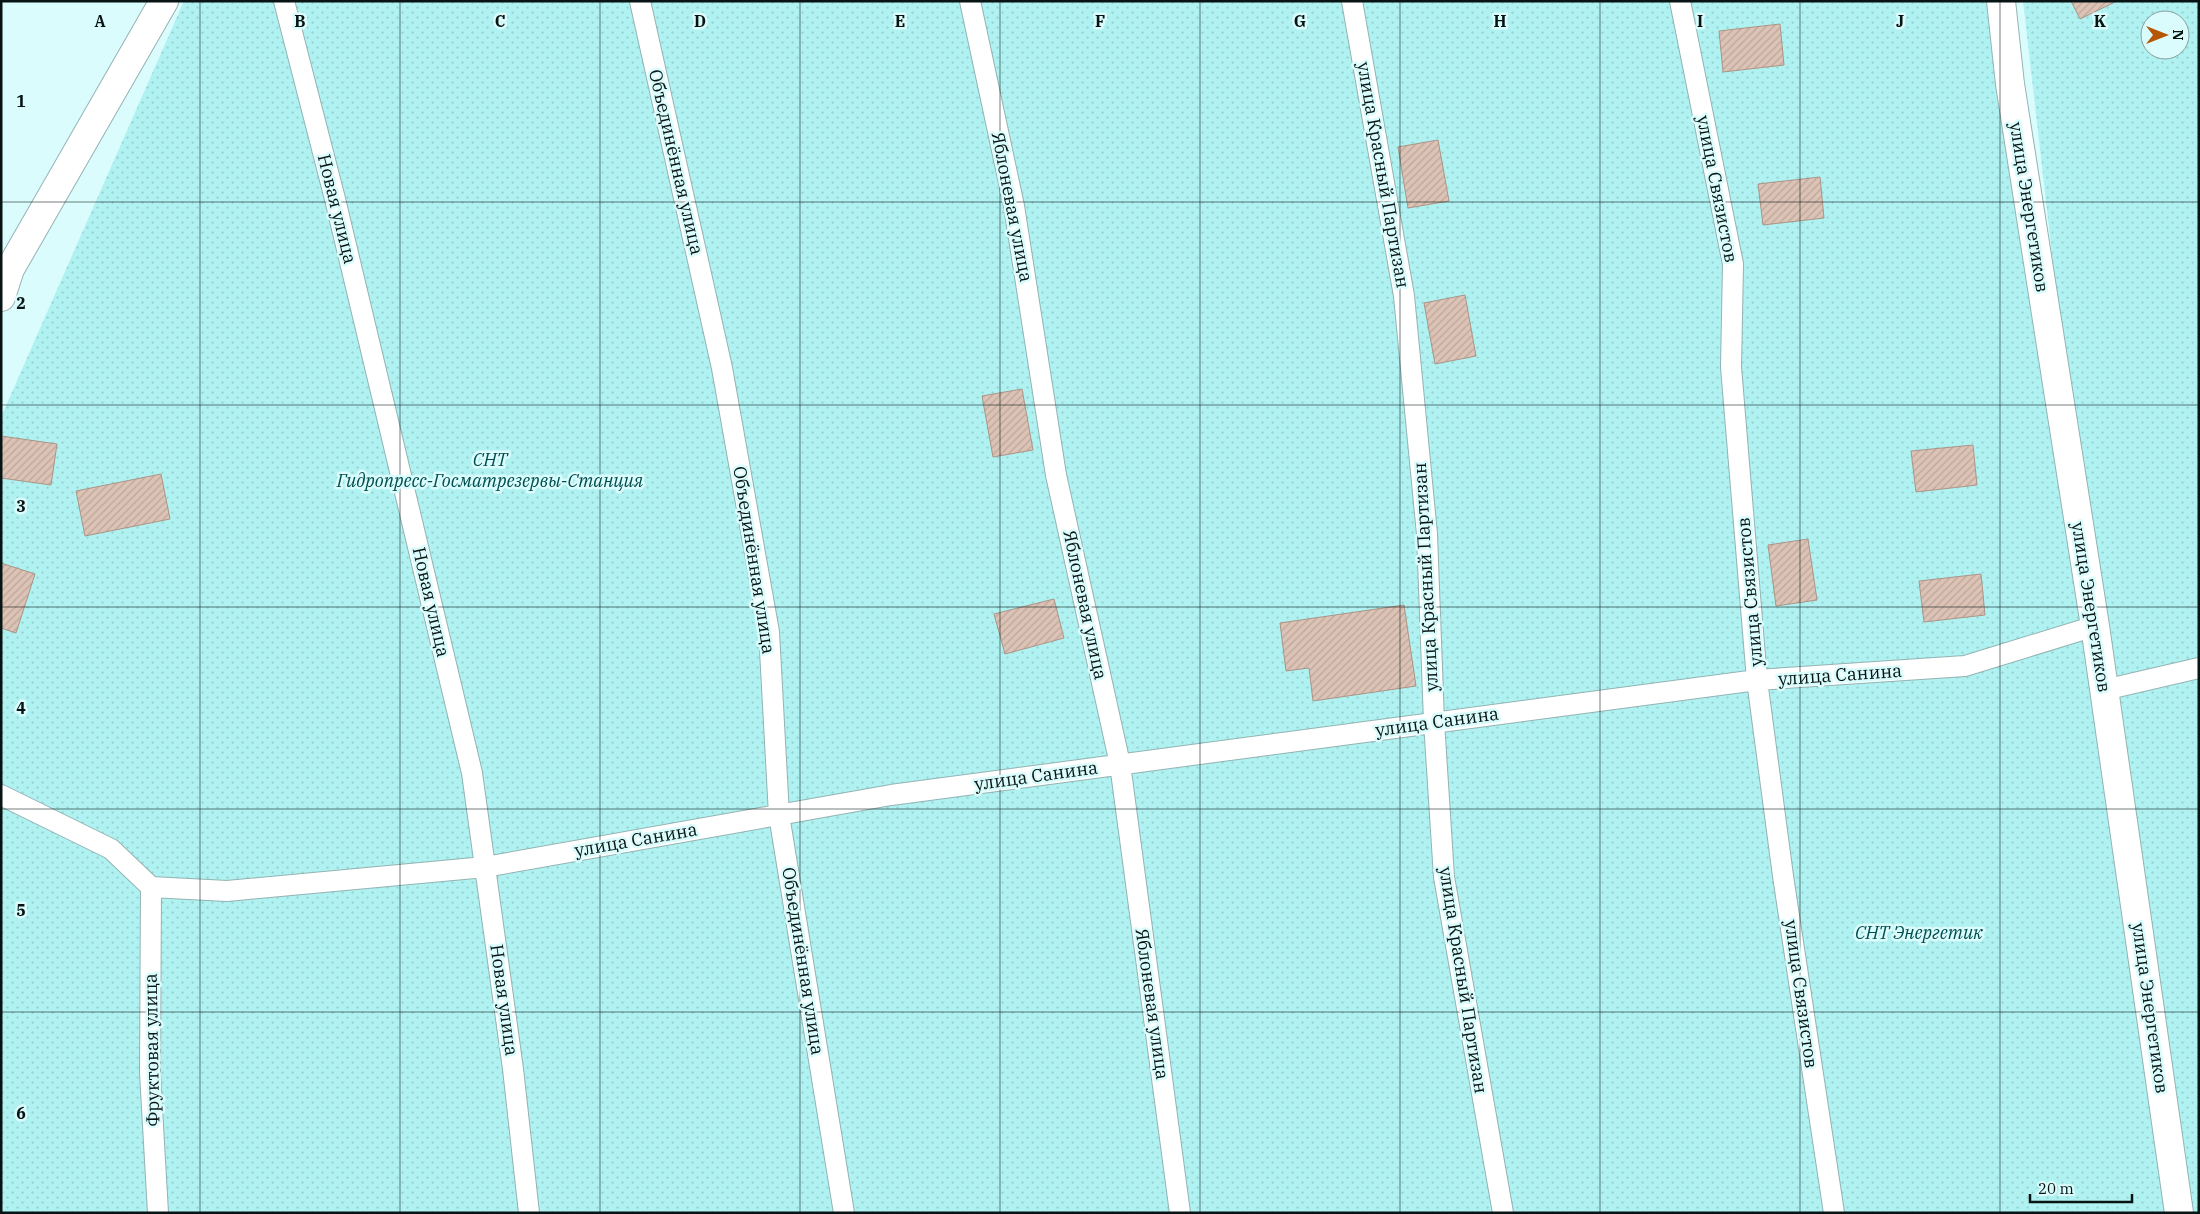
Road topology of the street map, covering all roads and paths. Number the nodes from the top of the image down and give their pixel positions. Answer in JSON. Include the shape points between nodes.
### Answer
{"nodes":[{"id":1,"x":164,"y":1,"type":"edge"},
{"id":2,"x":284,"y":1,"type":"edge"},
{"id":3,"x":640,"y":1,"type":"edge"},
{"id":4,"x":970,"y":1,"type":"edge"},
{"id":5,"x":1352,"y":1,"type":"edge"},
{"id":6,"x":1680,"y":1,"type":"edge"},
{"id":7,"x":2001,"y":1,"type":"edge"},
{"id":8,"x":1,"y":297,"type":"edge"},
{"id":9,"x":2095,"y":626,"type":"junction"},
{"id":10,"x":2199,"y":668,"type":"edge"},
{"id":11,"x":1757,"y":680,"type":"junction"},
{"id":12,"x":2104,"y":690,"type":"junction"},
{"id":13,"x":1434,"y":722,"type":"junction"},
{"id":14,"x":1120,"y":764,"type":"junction"},
{"id":15,"x":1,"y":795,"type":"edge"},
{"id":16,"x":779,"y":815,"type":"junction"},
{"id":17,"x":485,"y":867,"type":"junction"},
{"id":18,"x":151,"y":887,"type":"junction"},
{"id":19,"x":158,"y":1213,"type":"edge"},
{"id":20,"x":529,"y":1213,"type":"edge"},
{"id":21,"x":844,"y":1213,"type":"edge"},
{"id":22,"x":1180,"y":1213,"type":"edge"},
{"id":23,"x":1503,"y":1213,"type":"edge"},
{"id":24,"x":1834,"y":1213,"type":"edge"},
{"id":25,"x":2179,"y":1213,"type":"edge"}],
"edges":[{"from":1,"to":8,"type":"street","via":[[10,269]]},
{"from":2,"to":17,"type":"lane","name":"Новая улица","via":[[338,209],[472,773]]},
{"from":3,"to":16,"type":"lane","name":"Объединённая улица","via":[[722,368],[769,632]]},
{"from":4,"to":14,"type":"lane","name":"Яблоневая улица","via":[[1014,206],[1056,475]]},
{"from":5,"to":13,"type":"lane","name":"улица Красный Партизан","via":[[1404,296],[1427,534]]},
{"from":6,"to":11,"type":"lane","name":"улица Связистов","via":[[1733,264],[1731,367]]},
{"from":7,"to":9,"type":"street","name":"улица Энергетиков","via":[[2010,84]]},
{"from":9,"to":11,"type":"lane","name":"улица Санина","via":[[1965,666]]},
{"from":9,"to":12,"type":"street","name":"улица Энергетиков"},
{"from":10,"to":12,"type":"lane"},
{"from":11,"to":13,"type":"lane","name":"улица Санина"},
{"from":11,"to":24,"type":"lane","name":"улица Связистов"},
{"from":12,"to":25,"type":"street","name":"улица Энергетиков"},
{"from":13,"to":14,"type":"lane","name":"улица Санина"},
{"from":13,"to":23,"type":"lane","name":"улица Красный Партизан","via":[[1444,877]]},
{"from":14,"to":16,"type":"lane","name":"улица Санина","via":[[891,795]]},
{"from":14,"to":22,"type":"lane","name":"Яблоневая улица"},
{"from":15,"to":18,"type":"lane","via":[[111,849]]},
{"from":16,"to":17,"type":"lane","name":"улица Санина"},
{"from":16,"to":21,"type":"lane","name":"Объединённая улица"},
{"from":17,"to":18,"type":"lane","name":"улица Санина","via":[[227,891]]},
{"from":17,"to":20,"type":"lane","name":"Новая улица"},
{"from":18,"to":19,"type":"lane","name":"Фруктовая улица","via":[[150,1073]]}]}
